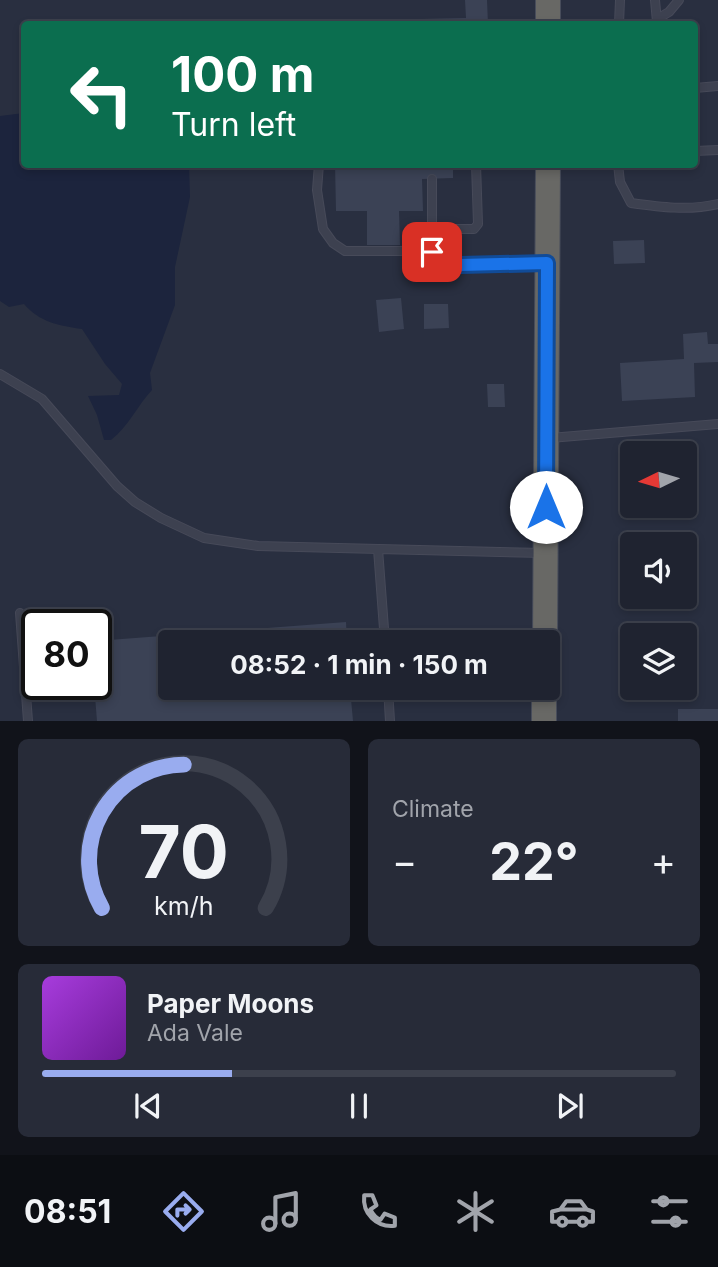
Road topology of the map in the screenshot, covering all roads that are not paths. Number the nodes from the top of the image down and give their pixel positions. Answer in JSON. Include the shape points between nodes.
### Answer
{"nodes":[{"id":1,"x":548,"y":0,"type":"edge"},
{"id":2,"x":620,"y":0,"type":"edge"},
{"id":3,"x":655,"y":0,"type":"edge"},
{"id":4,"x":678,"y":0,"type":"edge"},
{"id":5,"x":548,"y":21,"type":"edge"},
{"id":6,"x":619,"y":21,"type":"edge"},
{"id":7,"x":657,"y":21,"type":"edge"},
{"id":8,"x":658,"y":21,"type":"edge"},
{"id":9,"x":718,"y":86,"type":"edge"},
{"id":10,"x":698,"y":88,"type":"edge"},
{"id":11,"x":718,"y":150,"type":"edge"},
{"id":12,"x":698,"y":151,"type":"edge"},
{"id":13,"x":319,"y":168,"type":"edge"},
{"id":14,"x":476,"y":168,"type":"edge"},
{"id":15,"x":548,"y":168,"type":"edge"},
{"id":16,"x":618,"y":168,"type":"edge"},
{"id":17,"x":432,"y":179,"type":"dead end"},
{"id":18,"x":718,"y":204,"type":"edge"},
{"id":19,"x":432,"y":229,"type":"junction"},
{"id":20,"x":432,"y":252,"type":"junction"},
{"id":21,"x":547,"y":263,"type":"junction"},
{"id":22,"x":0,"y":374,"type":"edge"},
{"id":23,"x":718,"y":424,"type":"edge"},
{"id":24,"x":547,"y":438,"type":"junction"},
{"id":25,"x":378,"y":549,"type":"junction"},
{"id":26,"x":546,"y":553,"type":"junction"},
{"id":27,"x":20,"y":613,"type":"dead end"},
{"id":28,"x":384,"y":630,"type":"edge"},
{"id":29,"x":545,"y":630,"type":"edge"},
{"id":30,"x":389,"y":700,"type":"edge"},
{"id":31,"x":544,"y":700,"type":"edge"},
{"id":32,"x":28,"y":721,"type":"edge"},
{"id":33,"x":390,"y":721,"type":"edge"},
{"id":34,"x":544,"y":721,"type":"edge"}],
"edges":[{"from":1,"to":5,"type":"highway"},
{"from":2,"to":6,"type":"lane"},
{"from":3,"to":7,"type":"lane"},
{"from":4,"to":8,"type":"lane"},
{"from":9,"to":10,"type":"lane"},
{"from":11,"to":12,"type":"lane"},
{"from":13,"to":20,"type":"lane","via":[[323,229],[333,243],[345,251]]},
{"from":14,"to":19,"type":"lane","via":[[478,224],[474,229]]},
{"from":15,"to":21,"type":"highway"},
{"from":16,"to":18,"type":"lane","via":[[631,203],[665,208]]},
{"from":17,"to":19,"type":"lane"},
{"from":19,"to":20,"type":"lane"},
{"from":20,"to":21,"type":"lane","via":[[460,265]]},
{"from":21,"to":24,"type":"highway"},
{"from":22,"to":25,"type":"lane","via":[[42,400],[135,502],[184,530],[204,538],[258,546]]},
{"from":23,"to":24,"type":"lane"},
{"from":24,"to":26,"type":"highway"},
{"from":25,"to":26,"type":"lane"},
{"from":25,"to":28,"type":"lane"},
{"from":26,"to":29,"type":"highway"},
{"from":27,"to":32,"type":"lane"},
{"from":30,"to":33,"type":"lane"},
{"from":31,"to":34,"type":"highway"}]}
